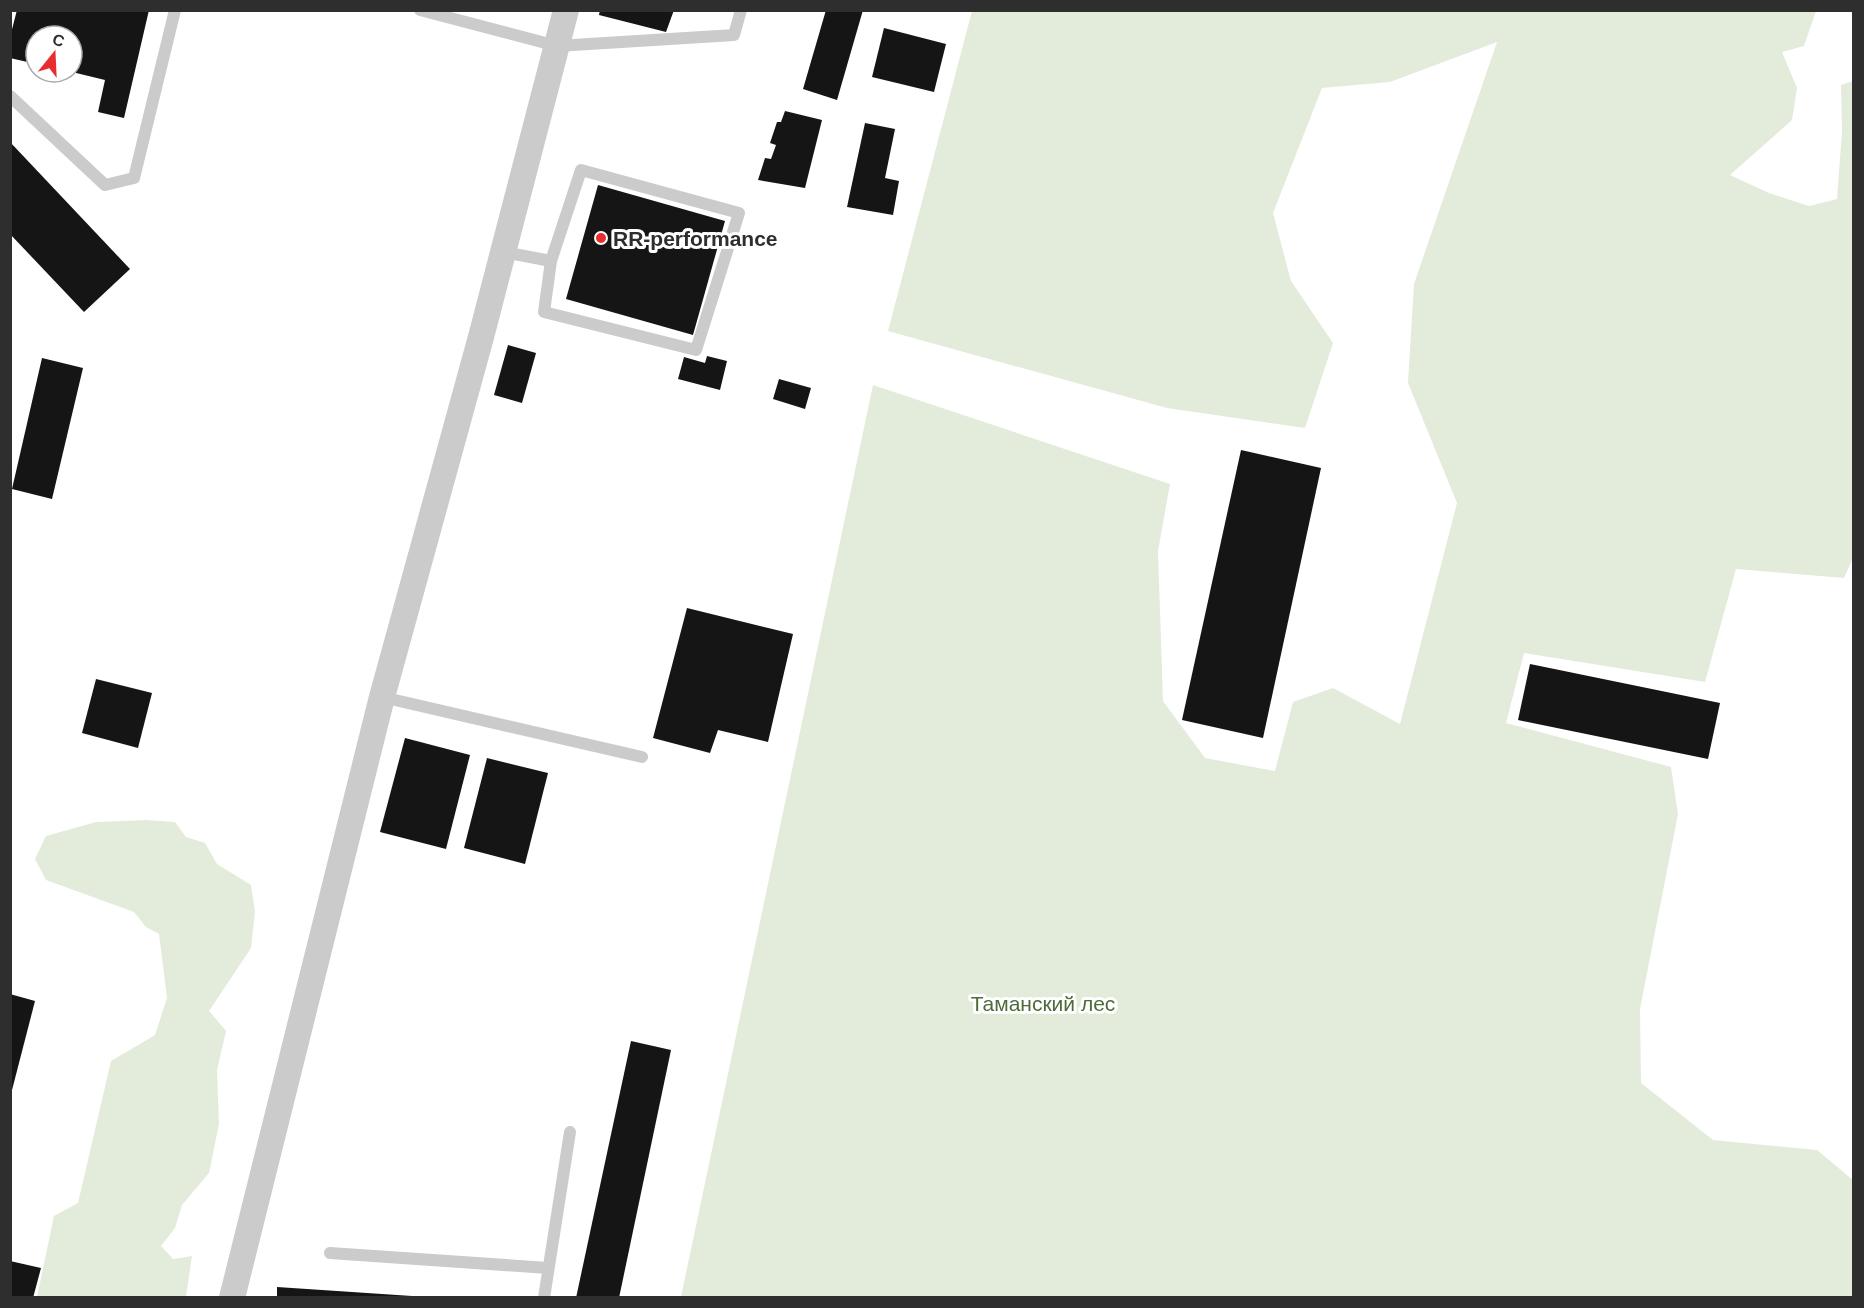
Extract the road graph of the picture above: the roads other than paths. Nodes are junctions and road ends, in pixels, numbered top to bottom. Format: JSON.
{"nodes":[{"id":1,"x":175,"y":10,"type":"edge"},
{"id":2,"x":420,"y":10,"type":"edge"},
{"id":3,"x":566,"y":10,"type":"edge"},
{"id":4,"x":741,"y":10,"type":"edge"},
{"id":5,"x":557,"y":46,"type":"junction"},
{"id":6,"x":10,"y":96,"type":"edge"},
{"id":7,"x":503,"y":252,"type":"junction"},
{"id":8,"x":551,"y":261,"type":"junction"},
{"id":9,"x":382,"y":697,"type":"junction"},
{"id":10,"x":642,"y":757,"type":"dead end"},
{"id":11,"x":570,"y":1132,"type":"dead end"},
{"id":12,"x":330,"y":1253,"type":"dead end"},
{"id":13,"x":548,"y":1268,"type":"junction"},
{"id":14,"x":232,"y":1298,"type":"edge"},
{"id":15,"x":544,"y":1298,"type":"edge"}],
"edges":[{"from":1,"to":6,"type":"lane"},
{"from":2,"to":5,"type":"lane"},
{"from":3,"to":5,"type":"street"},
{"from":4,"to":5,"type":"lane"},
{"from":5,"to":7,"type":"street"},
{"from":7,"to":8,"type":"lane"},
{"from":7,"to":9,"type":"street"},
{"from":8,"to":8,"type":"lane"},
{"from":9,"to":10,"type":"lane"},
{"from":9,"to":14,"type":"street"},
{"from":11,"to":13,"type":"lane"},
{"from":12,"to":13,"type":"lane"},
{"from":13,"to":15,"type":"lane"}]}
